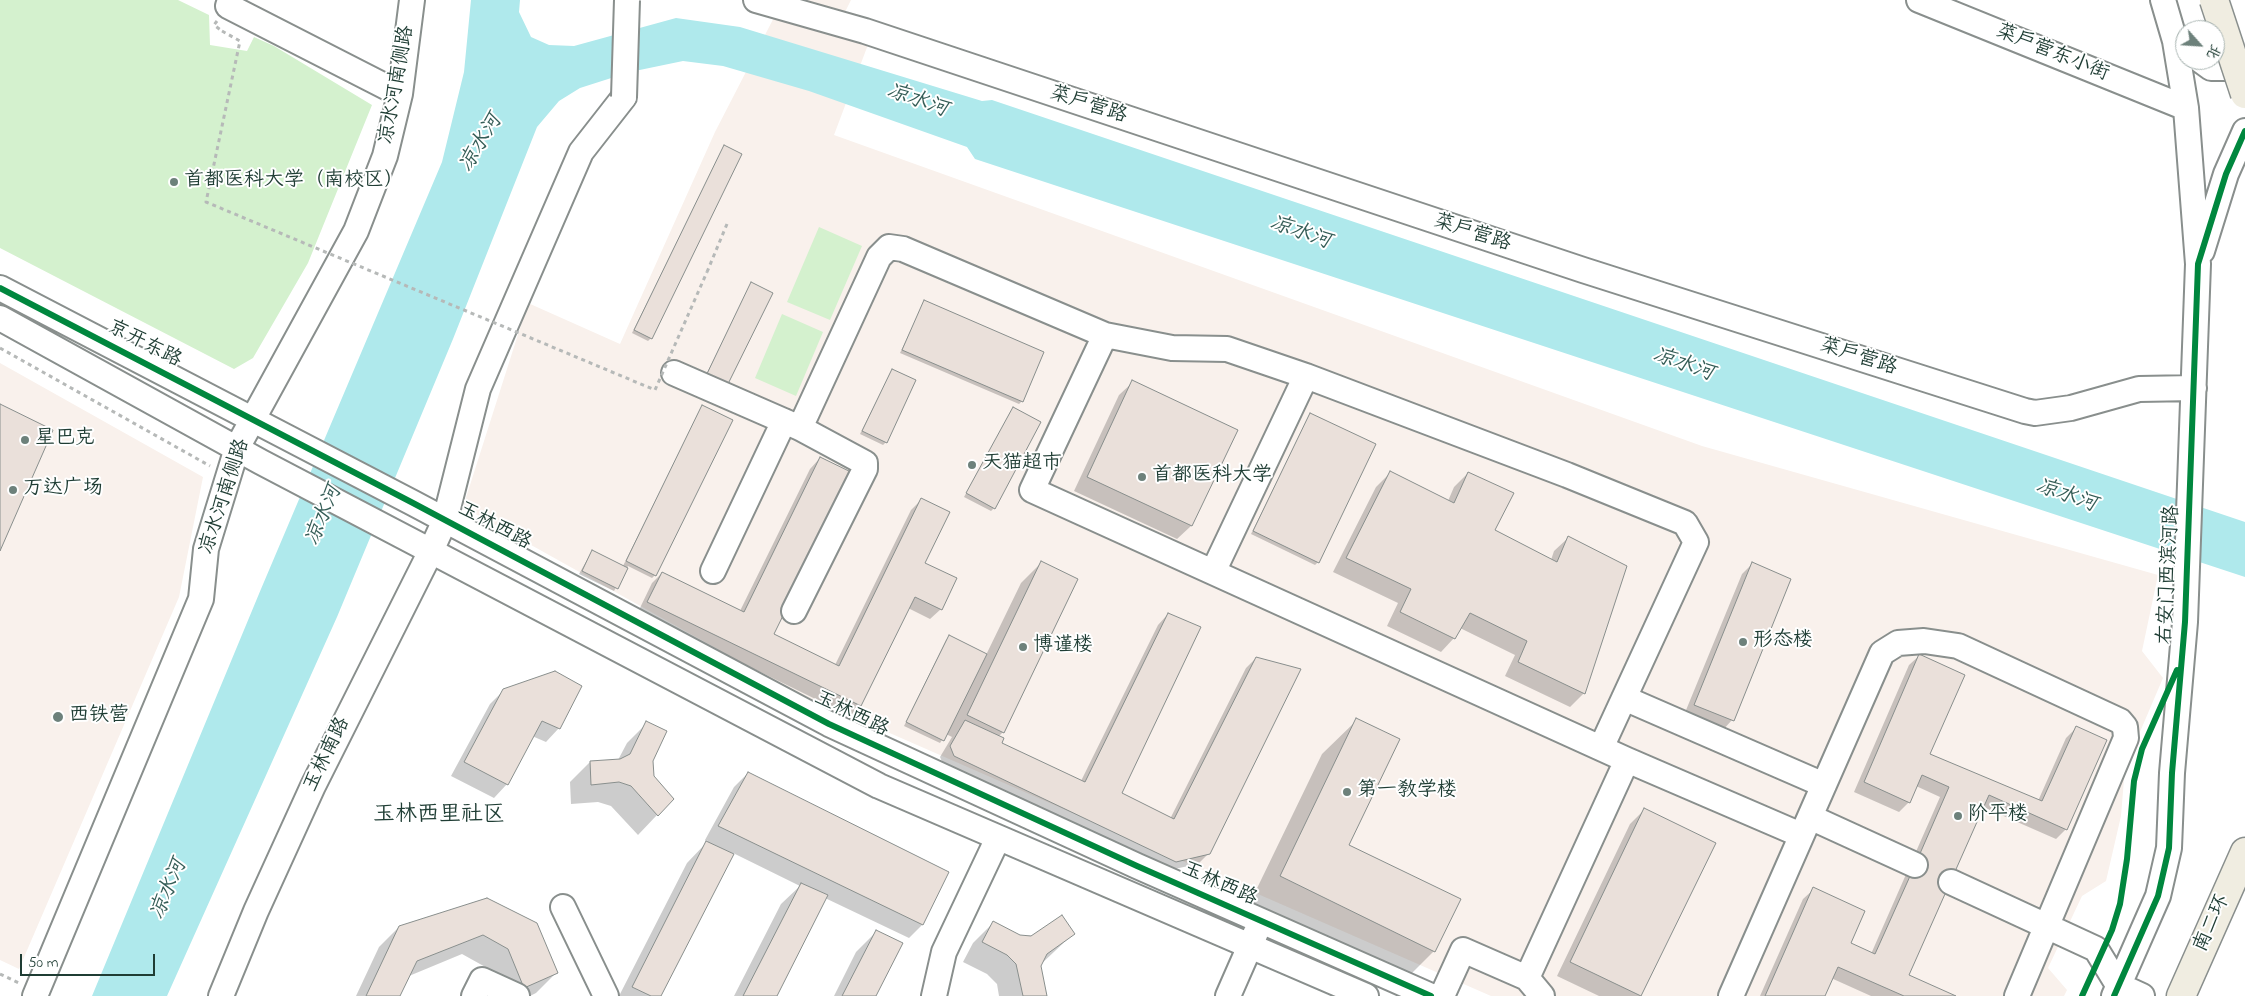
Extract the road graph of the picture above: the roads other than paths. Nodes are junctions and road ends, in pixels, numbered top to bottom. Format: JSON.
{"nodes":[{"id":1,"x":230,"y":0,"type":"edge"},
{"id":2,"x":412,"y":0,"type":"edge"},
{"id":3,"x":627,"y":0,"type":"edge"},
{"id":4,"x":756,"y":0,"type":"edge"},
{"id":5,"x":1919,"y":0,"type":"edge"},
{"id":6,"x":2163,"y":0,"type":"edge"},
{"id":7,"x":2214,"y":0,"type":"edge"},
{"id":8,"x":2175,"y":32,"type":"edge"},
{"id":9,"x":2225,"y":68,"type":"edge"},
{"id":10,"x":2245,"y":68,"type":"edge"},
{"id":11,"x":2182,"y":70,"type":"edge"},
{"id":12,"x":400,"y":94,"type":"junction"},
{"id":13,"x":2245,"y":94,"type":"edge"},
{"id":14,"x":2186,"y":108,"type":"junction"},
{"id":15,"x":2245,"y":131,"type":"edge"},
{"id":16,"x":2198,"y":264,"type":"junction"},
{"id":17,"x":0,"y":288,"type":"edge"},
{"id":18,"x":0,"y":318,"type":"edge"},
{"id":19,"x":1105,"y":335,"type":"junction"},
{"id":20,"x":674,"y":373,"type":"dead end"},
{"id":21,"x":1306,"y":376,"type":"junction"},
{"id":22,"x":2194,"y":388,"type":"junction"},
{"id":23,"x":253,"y":419,"type":"junction"},
{"id":24,"x":792,"y":425,"type":"junction"},
{"id":25,"x":274,"y":430,"type":"joint"},
{"id":26,"x":237,"y":448,"type":"junction"},
{"id":27,"x":445,"y":520,"type":"junction"},
{"id":28,"x":431,"y":551,"type":"junction"},
{"id":29,"x":713,"y":571,"type":"dead end"},
{"id":30,"x":1213,"y":572,"type":"junction"},
{"id":31,"x":794,"y":611,"type":"dead end"},
{"id":32,"x":1624,"y":698,"type":"junction"},
{"id":33,"x":1601,"y":748,"type":"junction"},
{"id":34,"x":1627,"y":760,"type":"junction"},
{"id":35,"x":1824,"y":784,"type":"junction"},
{"id":36,"x":1806,"y":826,"type":"junction"},
{"id":37,"x":998,"y":838,"type":"junction"},
{"id":38,"x":2245,"y":852,"type":"edge"},
{"id":39,"x":1915,"y":865,"type":"dead end"},
{"id":40,"x":1951,"y":882,"type":"dead end"},
{"id":41,"x":563,"y":908,"type":"dead end"},
{"id":42,"x":1261,"y":921,"type":"junction"},
{"id":43,"x":2047,"y":927,"type":"junction"},
{"id":44,"x":1250,"y":945,"type":"junction"},
{"id":45,"x":1535,"y":987,"type":"edge"},
{"id":46,"x":30,"y":989,"type":"edge"},
{"id":47,"x":2116,"y":991,"type":"edge"},
{"id":48,"x":221,"y":996,"type":"edge"},
{"id":49,"x":474,"y":996,"type":"edge"},
{"id":50,"x":517,"y":996,"type":"edge"},
{"id":51,"x":606,"y":996,"type":"edge"},
{"id":52,"x":934,"y":996,"type":"edge"},
{"id":53,"x":1228,"y":996,"type":"edge"},
{"id":54,"x":1366,"y":996,"type":"edge"},
{"id":55,"x":1431,"y":996,"type":"edge"},
{"id":56,"x":1442,"y":996,"type":"edge"},
{"id":57,"x":1731,"y":996,"type":"edge"},
{"id":58,"x":2017,"y":996,"type":"edge"},
{"id":59,"x":2142,"y":996,"type":"edge"},
{"id":60,"x":2181,"y":996,"type":"edge"}],
"edges":[{"from":1,"to":12,"type":"street"},
{"from":2,"to":12,"type":"street","name":"凉水河南侧路"},
{"from":3,"to":27,"type":"street","name":"玉林南路","bridge":true},
{"from":4,"to":22,"type":"street","name":"菜户营路"},
{"from":5,"to":14,"type":"street","name":"菜户营东小街"},
{"from":6,"to":8,"type":"street"},
{"from":7,"to":13,"type":"main road","bridge":true},
{"from":9,"to":10,"type":"street"},
{"from":11,"to":14,"type":"street"},
{"from":12,"to":23,"type":"street","name":"凉水河南侧路"},
{"from":14,"to":16,"type":"street"},
{"from":15,"to":16,"type":"street"},
{"from":16,"to":22,"type":"street","name":"右安门西滨河路"},
{"from":17,"to":23,"type":"street","name":"京开东路"},
{"from":18,"to":26,"type":"street"},
{"from":19,"to":21,"type":"street"},
{"from":19,"to":24,"type":"street"},
{"from":19,"to":30,"type":"street"},
{"from":20,"to":24,"type":"street"},
{"from":21,"to":30,"type":"street"},
{"from":21,"to":32,"type":"street"},
{"from":22,"to":47,"type":"street","name":"右安门西滨河路"},
{"from":23,"to":25,"type":"street","name":"京开东路"},
{"from":23,"to":26,"type":"street","name":"凉水河南侧路"},
{"from":24,"to":29,"type":"street"},
{"from":24,"to":31,"type":"street"},
{"from":25,"to":27,"type":"street","name":"玉林西路"},
{"from":26,"to":28,"type":"street"},
{"from":26,"to":46,"type":"street","name":"凉水河南侧路"},
{"from":27,"to":28,"type":"street","name":"玉林南路"},
{"from":27,"to":42,"type":"street","name":"玉林西路"},
{"from":28,"to":37,"type":"street"},
{"from":28,"to":48,"type":"street","name":"玉林南路"},
{"from":30,"to":33,"type":"street"},
{"from":32,"to":33,"type":"street"},
{"from":32,"to":35,"type":"street"},
{"from":33,"to":34,"type":"street"},
{"from":34,"to":36,"type":"street"},
{"from":34,"to":45,"type":"street"},
{"from":35,"to":36,"type":"street"},
{"from":35,"to":43,"type":"street"},
{"from":36,"to":39,"type":"street"},
{"from":36,"to":57,"type":"street"},
{"from":37,"to":44,"type":"street"},
{"from":37,"to":52,"type":"street"},
{"from":38,"to":60,"type":"main road","name":"南二环"},
{"from":40,"to":43,"type":"street"},
{"from":41,"to":51,"type":"street"},
{"from":42,"to":44,"type":"street"},
{"from":42,"to":55,"type":"street","name":"玉林西路"},
{"from":43,"to":47,"type":"street"},
{"from":43,"to":58,"type":"street"},
{"from":44,"to":53,"type":"street"},
{"from":44,"to":54,"type":"street"},
{"from":45,"to":56,"type":"street"},
{"from":47,"to":59,"type":"street"},
{"from":49,"to":50,"type":"street"}]}
